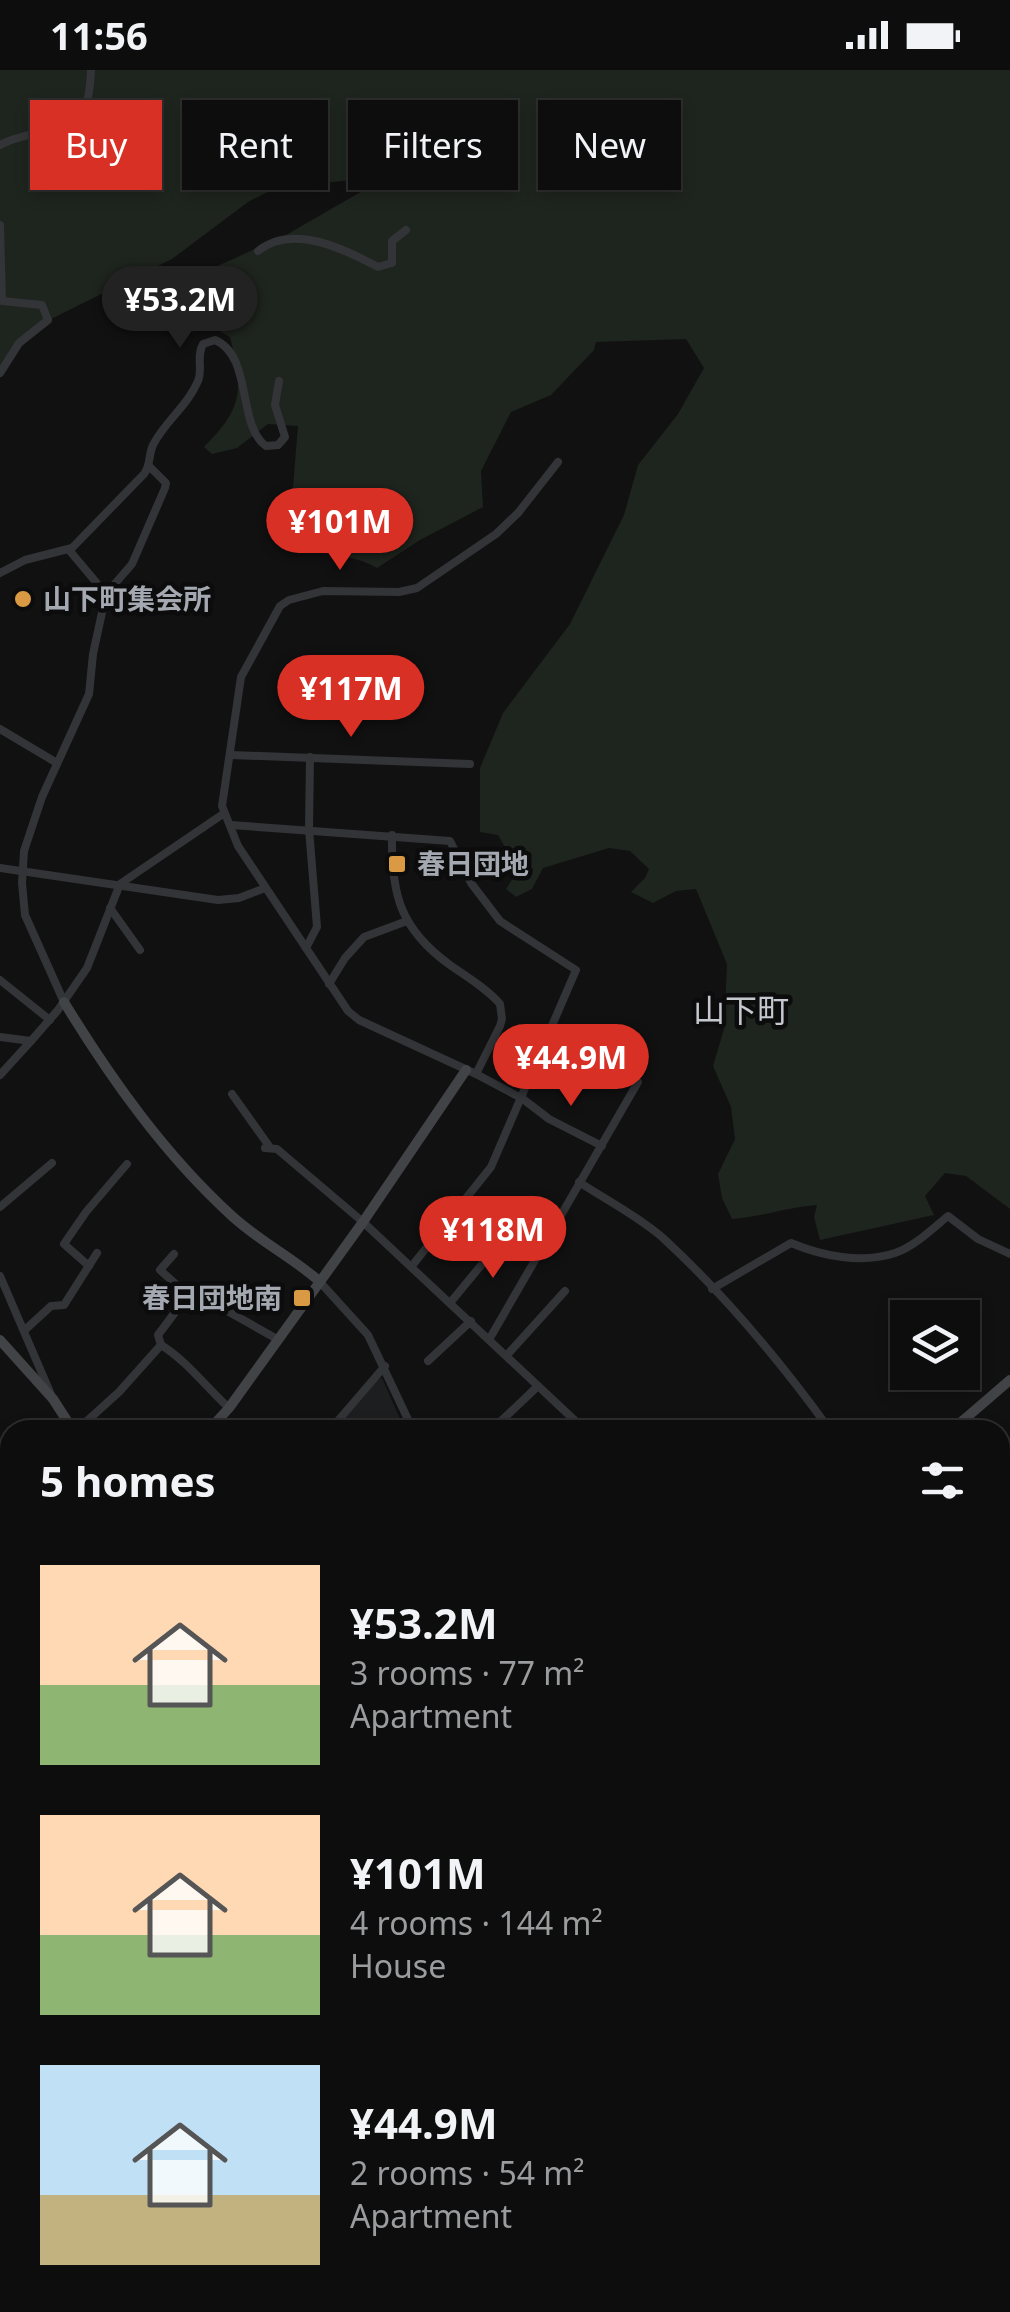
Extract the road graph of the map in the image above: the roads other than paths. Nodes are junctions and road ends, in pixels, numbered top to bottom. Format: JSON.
{"nodes":[{"id":1,"x":91,"y":70,"type":"edge"},
{"id":2,"x":0,"y":145,"type":"edge"},
{"id":3,"x":0,"y":225,"type":"edge"},
{"id":4,"x":406,"y":230,"type":"dead end"},
{"id":5,"x":258,"y":251,"type":"dead end"},
{"id":6,"x":0,"y":373,"type":"edge"},
{"id":7,"x":279,"y":382,"type":"dead end"},
{"id":8,"x":558,"y":462,"type":"dead end"},
{"id":9,"x":150,"y":467,"type":"junction"},
{"id":10,"x":70,"y":550,"type":"junction"},
{"id":11,"x":0,"y":573,"type":"edge"},
{"id":12,"x":106,"y":594,"type":"junction"},
{"id":13,"x":0,"y":729,"type":"edge"},
{"id":14,"x":231,"y":755,"type":"junction"},
{"id":15,"x":310,"y":757,"type":"junction"},
{"id":16,"x":57,"y":764,"type":"junction"},
{"id":17,"x":470,"y":764,"type":"dead end"},
{"id":18,"x":224,"y":814,"type":"junction"},
{"id":19,"x":231,"y":824,"type":"junction"},
{"id":20,"x":309,"y":829,"type":"junction"},
{"id":21,"x":392,"y":835,"type":"junction"},
{"id":22,"x":0,"y":868,"type":"edge"},
{"id":23,"x":22,"y":870,"type":"junction"},
{"id":24,"x":120,"y":884,"type":"junction"},
{"id":25,"x":266,"y":888,"type":"junction"},
{"id":26,"x":110,"y":908,"type":"junction"},
{"id":27,"x":408,"y":921,"type":"junction"},
{"id":28,"x":306,"y":948,"type":"junction"},
{"id":29,"x":140,"y":950,"type":"dead end"},
{"id":30,"x":0,"y":980,"type":"edge"},
{"id":31,"x":329,"y":984,"type":"junction"},
{"id":32,"x":64,"y":1002,"type":"junction"},
{"id":33,"x":50,"y":1020,"type":"junction"},
{"id":34,"x":0,"y":1037,"type":"edge"},
{"id":35,"x":31,"y":1040,"type":"junction"},
{"id":36,"x":471,"y":1072,"type":"junction"},
{"id":37,"x":0,"y":1075,"type":"edge"},
{"id":38,"x":638,"y":1082,"type":"dead end"},
{"id":39,"x":232,"y":1094,"type":"dead end"},
{"id":40,"x":523,"y":1099,"type":"junction"},
{"id":41,"x":602,"y":1146,"type":"junction"},
{"id":42,"x":52,"y":1163,"type":"dead end"},
{"id":43,"x":127,"y":1164,"type":"dead end"},
{"id":44,"x":580,"y":1182,"type":"junction"},
{"id":45,"x":0,"y":1206,"type":"edge"},
{"id":46,"x":363,"y":1222,"type":"junction"},
{"id":47,"x":506,"y":1234,"type":"dead end"},
{"id":48,"x":97,"y":1253,"type":"dead end"},
{"id":49,"x":174,"y":1254,"type":"dead end"},
{"id":50,"x":1010,"y":1254,"type":"edge"},
{"id":51,"x":88,"y":1266,"type":"junction"},
{"id":52,"x":410,"y":1267,"type":"junction"},
{"id":53,"x":0,"y":1276,"type":"edge"},
{"id":54,"x":319,"y":1281,"type":"junction"},
{"id":55,"x":712,"y":1289,"type":"junction"},
{"id":56,"x":566,"y":1291,"type":"dead end"},
{"id":57,"x":450,"y":1303,"type":"junction"},
{"id":58,"x":222,"y":1308,"type":"dead end"},
{"id":59,"x":471,"y":1322,"type":"junction"},
{"id":60,"x":26,"y":1329,"type":"junction"},
{"id":61,"x":490,"y":1338,"type":"junction"},
{"id":62,"x":0,"y":1340,"type":"edge"},
{"id":63,"x":277,"y":1340,"type":"junction"},
{"id":64,"x":160,"y":1345,"type":"junction"},
{"id":65,"x":506,"y":1355,"type":"junction"},
{"id":66,"x":428,"y":1360,"type":"dead end"},
{"id":67,"x":385,"y":1366,"type":"junction"},
{"id":68,"x":1010,"y":1380,"type":"edge"},
{"id":69,"x":538,"y":1386,"type":"junction"},
{"id":70,"x":54,"y":1399,"type":"junction"},
{"id":71,"x":228,"y":1408,"type":"junction"},
{"id":72,"x":67,"y":1420,"type":"edge"},
{"id":73,"x":83,"y":1420,"type":"edge"},
{"id":74,"x":218,"y":1420,"type":"edge"},
{"id":75,"x":339,"y":1420,"type":"edge"},
{"id":76,"x":409,"y":1420,"type":"edge"},
{"id":77,"x":503,"y":1420,"type":"edge"},
{"id":78,"x":574,"y":1420,"type":"edge"},
{"id":79,"x":823,"y":1420,"type":"edge"},
{"id":80,"x":964,"y":1420,"type":"edge"}],
"edges":[{"from":1,"to":2,"type":"street"},
{"from":3,"to":6,"type":"street"},
{"from":4,"to":5,"type":"street"},
{"from":7,"to":9,"type":"street"},
{"from":8,"to":14,"type":"street"},
{"from":9,"to":10,"type":"street"},
{"from":9,"to":12,"type":"street"},
{"from":10,"to":11,"type":"street"},
{"from":10,"to":12,"type":"street"},
{"from":12,"to":16,"type":"street"},
{"from":13,"to":16,"type":"street"},
{"from":14,"to":15,"type":"street"},
{"from":14,"to":18,"type":"street"},
{"from":15,"to":17,"type":"street"},
{"from":15,"to":20,"type":"street"},
{"from":16,"to":23,"type":"street"},
{"from":18,"to":19,"type":"street"},
{"from":18,"to":24,"type":"street"},
{"from":19,"to":20,"type":"street"},
{"from":19,"to":25,"type":"street"},
{"from":20,"to":21,"type":"street"},
{"from":20,"to":28,"type":"street"},
{"from":21,"to":27,"type":"street"},
{"from":21,"to":40,"type":"street"},
{"from":22,"to":23,"type":"street"},
{"from":23,"to":24,"type":"street"},
{"from":23,"to":32,"type":"street"},
{"from":24,"to":25,"type":"street"},
{"from":24,"to":26,"type":"street"},
{"from":25,"to":28,"type":"street"},
{"from":26,"to":29,"type":"street"},
{"from":26,"to":32,"type":"street"},
{"from":27,"to":31,"type":"street"},
{"from":27,"to":36,"type":"street"},
{"from":28,"to":31,"type":"street"},
{"from":30,"to":33,"type":"street"},
{"from":31,"to":36,"type":"street"},
{"from":32,"to":33,"type":"street"},
{"from":32,"to":54,"type":"street"},
{"from":33,"to":35,"type":"street"},
{"from":34,"to":35,"type":"street"},
{"from":35,"to":37,"type":"street"},
{"from":36,"to":40,"type":"street"},
{"from":36,"to":46,"type":"street"},
{"from":38,"to":41,"type":"street"},
{"from":39,"to":46,"type":"street"},
{"from":40,"to":41,"type":"street"},
{"from":40,"to":52,"type":"street"},
{"from":41,"to":44,"type":"street"},
{"from":42,"to":45,"type":"street"},
{"from":43,"to":51,"type":"street"},
{"from":44,"to":55,"type":"street"},
{"from":44,"to":61,"type":"street"},
{"from":46,"to":52,"type":"street"},
{"from":46,"to":54,"type":"street"},
{"from":47,"to":57,"type":"street"},
{"from":48,"to":51,"type":"street"},
{"from":49,"to":64,"type":"street"},
{"from":50,"to":55,"type":"street"},
{"from":51,"to":60,"type":"street"},
{"from":52,"to":57,"type":"street"},
{"from":53,"to":60,"type":"street"},
{"from":54,"to":63,"type":"street"},
{"from":54,"to":67,"type":"street"},
{"from":55,"to":79,"type":"street"},
{"from":56,"to":65,"type":"street"},
{"from":57,"to":59,"type":"street"},
{"from":58,"to":63,"type":"street"},
{"from":59,"to":61,"type":"street"},
{"from":59,"to":66,"type":"street"},
{"from":60,"to":70,"type":"street"},
{"from":61,"to":65,"type":"street"},
{"from":62,"to":70,"type":"street"},
{"from":63,"to":71,"type":"street"},
{"from":64,"to":71,"type":"street"},
{"from":64,"to":73,"type":"street"},
{"from":65,"to":69,"type":"street"},
{"from":67,"to":75,"type":"street"},
{"from":67,"to":76,"type":"street"},
{"from":68,"to":80,"type":"street"},
{"from":69,"to":77,"type":"street"},
{"from":69,"to":78,"type":"street"},
{"from":70,"to":72,"type":"street"},
{"from":71,"to":74,"type":"street"}]}
